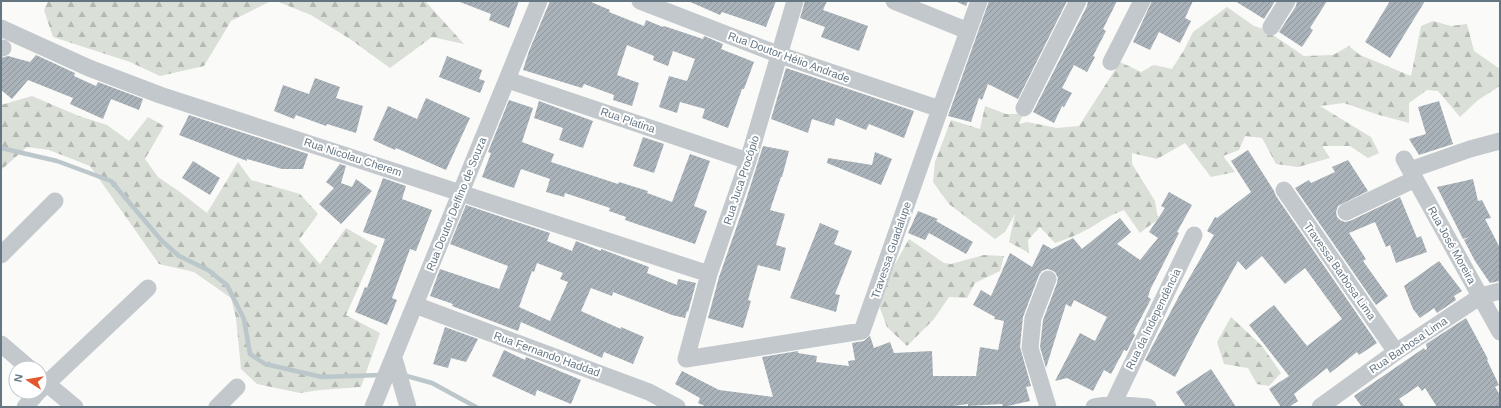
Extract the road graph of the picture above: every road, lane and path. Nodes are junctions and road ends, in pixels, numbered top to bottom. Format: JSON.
{"nodes":[{"id":1,"x":539,"y":1,"type":"edge"},
{"id":2,"x":640,"y":1,"type":"edge"},
{"id":3,"x":796,"y":1,"type":"edge"},
{"id":4,"x":894,"y":1,"type":"edge"},
{"id":5,"x":980,"y":1,"type":"edge"},
{"id":6,"x":1078,"y":1,"type":"edge"},
{"id":7,"x":1142,"y":1,"type":"edge"},
{"id":8,"x":1287,"y":1,"type":"edge"},
{"id":9,"x":1271,"y":27,"type":"dead end"},
{"id":10,"x":1,"y":28,"type":"edge"},
{"id":11,"x":968,"y":31,"type":"junction"},
{"id":12,"x":780,"y":55,"type":"junction"},
{"id":13,"x":1111,"y":62,"type":"dead end"},
{"id":14,"x":508,"y":80,"type":"junction"},
{"id":15,"x":1024,"y":108,"type":"dead end"},
{"id":16,"x":940,"y":109,"type":"junction"},
{"id":17,"x":1500,"y":141,"type":"edge"},
{"id":18,"x":748,"y":161,"type":"junction"},
{"id":19,"x":1409,"y":169,"type":"junction"},
{"id":20,"x":1284,"y":190,"type":"dead end"},
{"id":21,"x":461,"y":192,"type":"junction"},
{"id":22,"x":55,"y":201,"type":"dead end"},
{"id":23,"x":1346,"y":212,"type":"dead end"},
{"id":24,"x":1194,"y":235,"type":"dead end"},
{"id":25,"x":1,"y":255,"type":"edge"},
{"id":26,"x":709,"y":274,"type":"junction"},
{"id":27,"x":1048,"y":279,"type":"dead end"},
{"id":28,"x":148,"y":288,"type":"dead end"},
{"id":29,"x":1500,"y":291,"type":"edge"},
{"id":30,"x":1481,"y":296,"type":"junction"},
{"id":31,"x":415,"y":305,"type":"junction"},
{"id":32,"x":1500,"y":332,"type":"edge"},
{"id":33,"x":1,"y":344,"type":"edge"},
{"id":34,"x":1396,"y":352,"type":"junction"},
{"id":35,"x":394,"y":358,"type":"junction"},
{"id":36,"x":686,"y":359,"type":"joint"},
{"id":37,"x":20,"y":360,"type":"edge"},
{"id":38,"x":48,"y":379,"type":"edge"},
{"id":39,"x":237,"y":387,"type":"dead end"},
{"id":40,"x":48,"y":390,"type":"edge"},
{"id":41,"x":1341,"y":401,"type":"edge"},
{"id":42,"x":1113,"y":404,"type":"junction"},
{"id":43,"x":75,"y":407,"type":"edge"},
{"id":44,"x":217,"y":407,"type":"edge"},
{"id":45,"x":373,"y":407,"type":"edge"},
{"id":46,"x":408,"y":407,"type":"edge"},
{"id":47,"x":677,"y":407,"type":"edge"},
{"id":48,"x":1048,"y":407,"type":"edge"},
{"id":49,"x":1094,"y":407,"type":"edge"},
{"id":50,"x":1148,"y":407,"type":"edge"},
{"id":51,"x":1320,"y":407,"type":"edge"}],
"edges":[{"from":1,"to":14,"type":"street","name":"Rua Doutor Delfino de Souza"},
{"from":2,"to":12,"type":"street","name":"Rua Doutor Hélio Andrade"},
{"from":3,"to":12,"type":"street","name":"Rua Juca Procópio"},
{"from":4,"to":11,"type":"street"},
{"from":5,"to":11,"type":"street","name":"Travessa Guadalupe"},
{"from":6,"to":15,"type":"street"},
{"from":7,"to":13,"type":"street"},
{"from":8,"to":9,"type":"street"},
{"from":10,"to":21,"type":"street","name":"Rua Nicolau Cherem"},
{"from":11,"to":16,"type":"street","name":"Travessa Guadalupe"},
{"from":12,"to":16,"type":"street","name":"Rua Doutor Hélio Andrade"},
{"from":12,"to":18,"type":"street","name":"Rua Juca Procópio"},
{"from":14,"to":18,"type":"street","name":"Rua Platina"},
{"from":14,"to":21,"type":"street","name":"Rua Doutor Delfino de Souza"},
{"from":16,"to":36,"type":"street","name":"Travessa Guadalupe"},
{"from":17,"to":19,"type":"street"},
{"from":18,"to":26,"type":"street","name":"Rua Juca Procópio"},
{"from":19,"to":23,"type":"street"},
{"from":19,"to":30,"type":"street","name":"Rua José Moreira"},
{"from":20,"to":34,"type":"street","name":"Travessa Barbosa Lima"},
{"from":21,"to":26,"type":"street","name":"Rua Nicolau Cherem"},
{"from":21,"to":31,"type":"street","name":"Rua Doutor Delfino de Souza"},
{"from":22,"to":25,"type":"street"},
{"from":24,"to":42,"type":"street","name":"Rua da Independência"},
{"from":26,"to":36,"type":"street","name":"Rua Juca Procópio"},
{"from":27,"to":48,"type":"street"},
{"from":28,"to":38,"type":"street"},
{"from":29,"to":30,"type":"street","name":"Rua Barbosa Lima"},
{"from":30,"to":32,"type":"street","name":"Rua José Moreira"},
{"from":30,"to":34,"type":"street","name":"Rua Barbosa Lima"},
{"from":31,"to":35,"type":"street","name":"Rua Doutor Delfino de Souza"},
{"from":31,"to":47,"type":"street","name":"Rua Fernando Haddad"},
{"from":33,"to":37,"type":"street"},
{"from":34,"to":41,"type":"street","name":"Rua Barbosa Lima"},
{"from":35,"to":45,"type":"street","name":"Rua Doutor Delfino de Souza"},
{"from":35,"to":46,"type":"street"},
{"from":39,"to":44,"type":"street"},
{"from":40,"to":43,"type":"street"},
{"from":41,"to":51,"type":"street","name":"Rua Barbosa Lima"},
{"from":42,"to":49,"type":"street"},
{"from":42,"to":50,"type":"street"}]}
